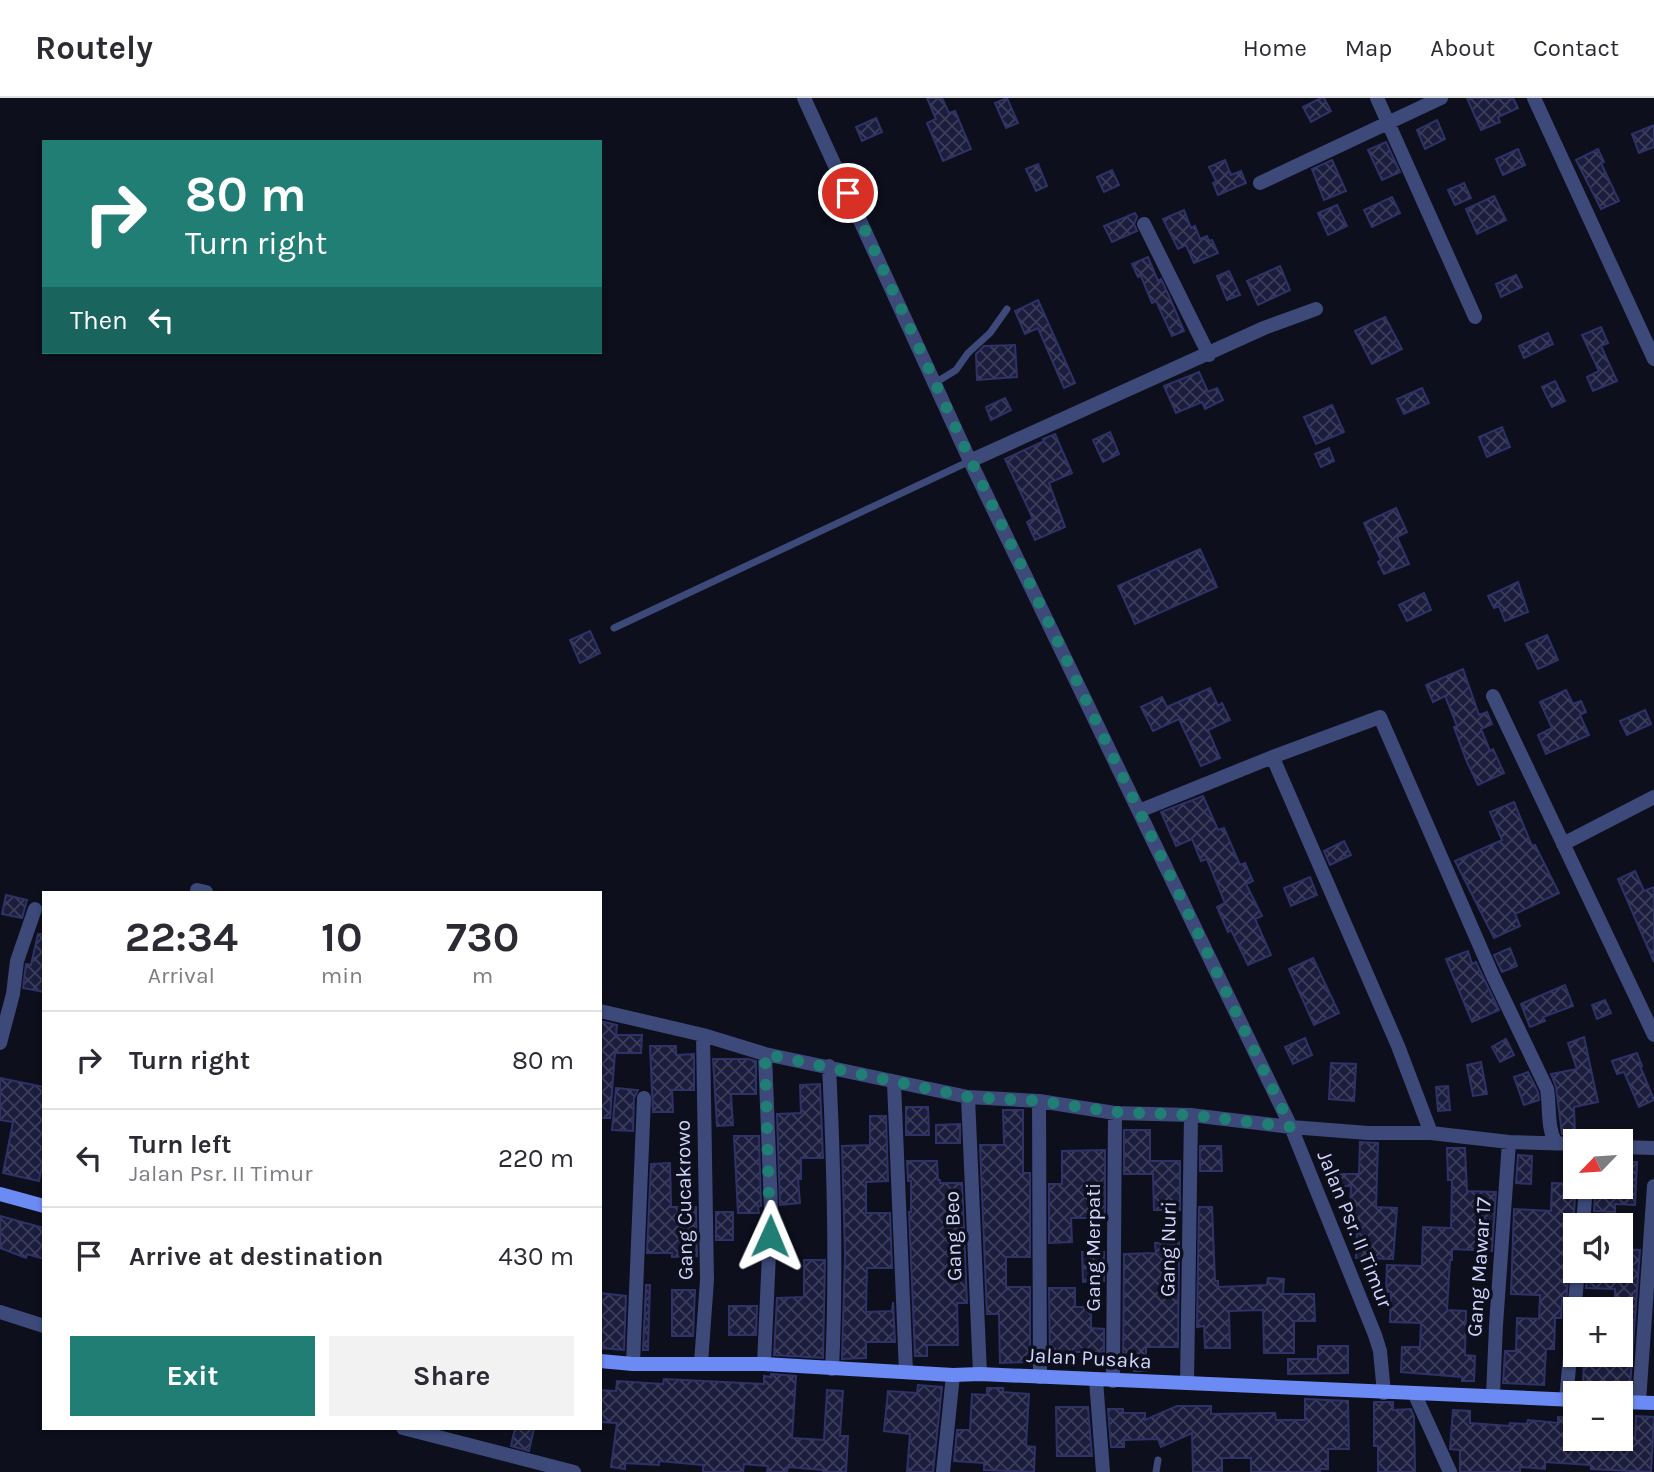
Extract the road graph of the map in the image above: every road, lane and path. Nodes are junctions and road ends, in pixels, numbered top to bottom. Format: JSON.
{"nodes":[{"id":1,"x":804,"y":98,"type":"edge"},
{"id":2,"x":1377,"y":98,"type":"edge"},
{"id":3,"x":1441,"y":98,"type":"edge"},
{"id":4,"x":1534,"y":98,"type":"edge"},
{"id":5,"x":1389,"y":124,"type":"junction"},
{"id":6,"x":1260,"y":183,"type":"dead end"},
{"id":7,"x":1144,"y":224,"type":"dead end"},
{"id":8,"x":1007,"y":309,"type":"dead end"},
{"id":9,"x":1316,"y":309,"type":"dead end"},
{"id":10,"x":1475,"y":317,"type":"dead end"},
{"id":11,"x":1209,"y":355,"type":"junction"},
{"id":12,"x":1654,"y":359,"type":"edge"},
{"id":13,"x":935,"y":383,"type":"junction"},
{"id":14,"x":971,"y":461,"type":"junction"},
{"id":15,"x":614,"y":628,"type":"dead end"},
{"id":16,"x":1493,"y":696,"type":"dead end"},
{"id":17,"x":1273,"y":758,"type":"junction"},
{"id":18,"x":1654,"y":797,"type":"edge"},
{"id":19,"x":1139,"y":811,"type":"junction"},
{"id":20,"x":1563,"y":844,"type":"junction"},
{"id":21,"x":35,"y":909,"type":"dead end"},
{"id":22,"x":6,"y":992,"type":"edge"},
{"id":23,"x":602,"y":1011,"type":"edge"},
{"id":24,"x":1654,"y":1034,"type":"edge"},
{"id":25,"x":703,"y":1035,"type":"junction"},
{"id":26,"x":0,"y":1044,"type":"edge"},
{"id":27,"x":765,"y":1054,"type":"junction"},
{"id":28,"x":829,"y":1066,"type":"junction"},
{"id":29,"x":894,"y":1083,"type":"junction"},
{"id":30,"x":968,"y":1097,"type":"junction"},
{"id":31,"x":644,"y":1098,"type":"dead end"},
{"id":32,"x":1039,"y":1101,"type":"junction"},
{"id":33,"x":1115,"y":1112,"type":"junction"},
{"id":34,"x":1191,"y":1115,"type":"junction"},
{"id":35,"x":1291,"y":1127,"type":"junction"},
{"id":36,"x":1431,"y":1133,"type":"junction"},
{"id":37,"x":1508,"y":1142,"type":"junction"},
{"id":38,"x":1555,"y":1142,"type":"junction"},
{"id":39,"x":1563,"y":1143,"type":"edge"},
{"id":40,"x":1633,"y":1147,"type":"edge"},
{"id":41,"x":1654,"y":1148,"type":"edge"},
{"id":42,"x":1654,"y":1186,"type":"edge"},
{"id":43,"x":0,"y":1194,"type":"edge"},
{"id":44,"x":42,"y":1205,"type":"edge"},
{"id":45,"x":1577,"y":1283,"type":"edge"},
{"id":46,"x":0,"y":1312,"type":"edge"},
{"id":47,"x":42,"y":1325,"type":"edge"},
{"id":48,"x":602,"y":1361,"type":"edge"},
{"id":49,"x":701,"y":1363,"type":"junction"},
{"id":50,"x":633,"y":1364,"type":"junction"},
{"id":51,"x":764,"y":1364,"type":"junction"},
{"id":52,"x":832,"y":1369,"type":"junction"},
{"id":53,"x":906,"y":1372,"type":"junction"},
{"id":54,"x":979,"y":1374,"type":"junction"},
{"id":55,"x":953,"y":1375,"type":"junction"},
{"id":56,"x":1040,"y":1377,"type":"junction"},
{"id":57,"x":1096,"y":1380,"type":"junction"},
{"id":58,"x":1113,"y":1381,"type":"junction"},
{"id":59,"x":1571,"y":1381,"type":"edge"},
{"id":60,"x":1187,"y":1383,"type":"junction"},
{"id":61,"x":1384,"y":1393,"type":"junction"},
{"id":62,"x":1415,"y":1395,"type":"junction"},
{"id":63,"x":1493,"y":1395,"type":"junction"},
{"id":64,"x":1563,"y":1400,"type":"edge"},
{"id":65,"x":1646,"y":1403,"type":"edge"},
{"id":66,"x":411,"y":1430,"type":"edge"},
{"id":67,"x":1158,"y":1460,"type":"dead end"},
{"id":68,"x":574,"y":1472,"type":"edge"},
{"id":69,"x":943,"y":1472,"type":"edge"},
{"id":70,"x":1103,"y":1472,"type":"edge"},
{"id":71,"x":1156,"y":1472,"type":"edge"},
{"id":72,"x":1450,"y":1472,"type":"edge"}],
"edges":[{"from":1,"to":13,"type":"street","name":"Jalan Psr. II Timur"},
{"from":2,"to":5,"type":"street"},
{"from":3,"to":5,"type":"street"},
{"from":4,"to":12,"type":"street"},
{"from":5,"to":6,"type":"street"},
{"from":5,"to":10,"type":"street"},
{"from":7,"to":11,"type":"street"},
{"from":8,"to":13,"type":"lane"},
{"from":9,"to":11,"type":"street"},
{"from":11,"to":14,"type":"street"},
{"from":13,"to":14,"type":"street","name":"Jalan Psr. II Timur"},
{"from":14,"to":15,"type":"lane"},
{"from":14,"to":19,"type":"street","name":"Jalan Psr. II Timur"},
{"from":16,"to":20,"type":"street"},
{"from":17,"to":19,"type":"street"},
{"from":17,"to":36,"type":"street"},
{"from":17,"to":38,"type":"street"},
{"from":18,"to":20,"type":"street"},
{"from":19,"to":35,"type":"street","name":"Jalan Psr. II Timur"},
{"from":20,"to":24,"type":"street"},
{"from":21,"to":22,"type":"street"},
{"from":22,"to":26,"type":"street"},
{"from":23,"to":25,"type":"street"},
{"from":25,"to":27,"type":"street"},
{"from":25,"to":49,"type":"street","name":"Gang Cucakrowo"},
{"from":27,"to":28,"type":"street"},
{"from":27,"to":51,"type":"street"},
{"from":28,"to":29,"type":"street"},
{"from":28,"to":52,"type":"street"},
{"from":29,"to":30,"type":"street"},
{"from":29,"to":53,"type":"street"},
{"from":30,"to":32,"type":"street"},
{"from":30,"to":54,"type":"street","name":"Gang Beo"},
{"from":31,"to":50,"type":"street"},
{"from":32,"to":33,"type":"street"},
{"from":32,"to":56,"type":"street"},
{"from":33,"to":34,"type":"street"},
{"from":33,"to":58,"type":"street","name":"Gang Merpati"},
{"from":34,"to":35,"type":"street"},
{"from":34,"to":60,"type":"street","name":"Gang Nuri"},
{"from":35,"to":36,"type":"street"},
{"from":35,"to":61,"type":"street","name":"Jalan Psr. II Timur"},
{"from":36,"to":37,"type":"street"},
{"from":37,"to":38,"type":"street"},
{"from":37,"to":63,"type":"street","name":"Gang Mawar 17"},
{"from":38,"to":39,"type":"street"},
{"from":40,"to":41,"type":"street"},
{"from":42,"to":65,"type":"street"},
{"from":43,"to":44,"type":"main road"},
{"from":45,"to":59,"type":"street"},
{"from":46,"to":47,"type":"street"},
{"from":48,"to":50,"type":"main road","name":"Jalan Pusaka"},
{"from":49,"to":50,"type":"main road","name":"Jalan Pusaka"},
{"from":49,"to":51,"type":"main road","name":"Jalan Pusaka"},
{"from":51,"to":52,"type":"main road","name":"Jalan Pusaka"},
{"from":52,"to":53,"type":"main road","name":"Jalan Pusaka"},
{"from":53,"to":55,"type":"main road","name":"Jalan Pusaka"},
{"from":54,"to":55,"type":"main road","name":"Jalan Pusaka"},
{"from":54,"to":56,"type":"main road","name":"Jalan Pusaka"},
{"from":55,"to":69,"type":"street"},
{"from":56,"to":57,"type":"main road","name":"Jalan Pusaka"},
{"from":57,"to":58,"type":"main road","name":"Jalan Pusaka"},
{"from":57,"to":70,"type":"street"},
{"from":58,"to":60,"type":"main road","name":"Jalan Pusaka"},
{"from":60,"to":61,"type":"main road","name":"Jalan Pusaka"},
{"from":61,"to":62,"type":"main road","name":"Jalan Pusaka"},
{"from":62,"to":63,"type":"main road","name":"Jalan Pusaka"},
{"from":62,"to":72,"type":"street"},
{"from":63,"to":64,"type":"main road","name":"Jalan Pusaka"},
{"from":66,"to":68,"type":"street"},
{"from":67,"to":71,"type":"lane"}]}
